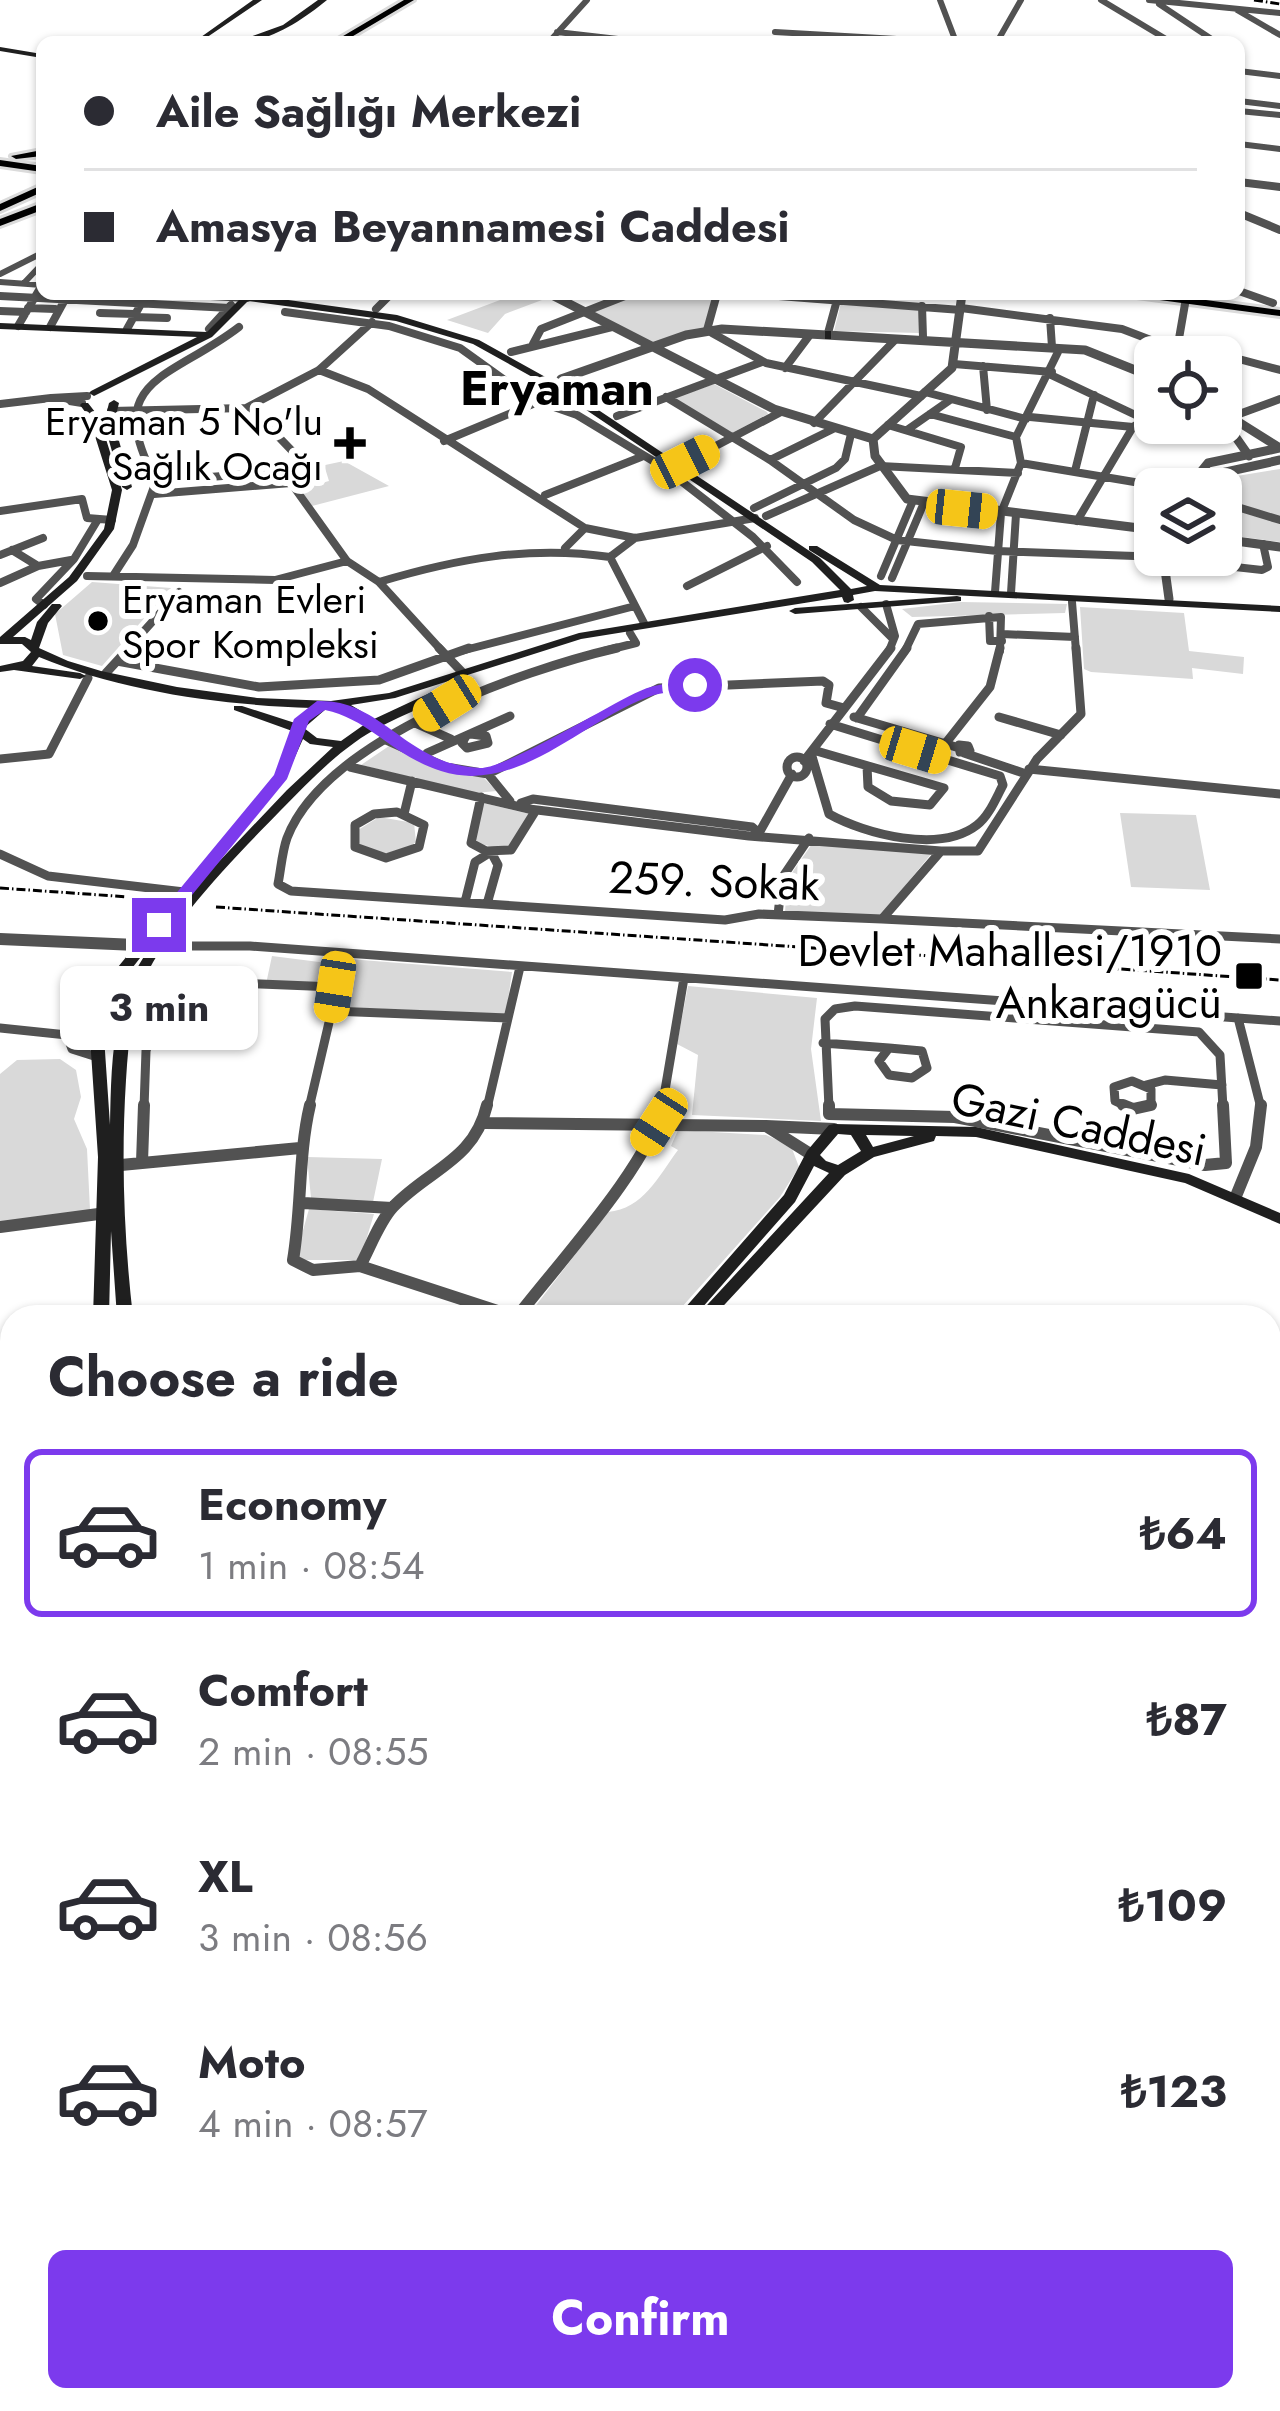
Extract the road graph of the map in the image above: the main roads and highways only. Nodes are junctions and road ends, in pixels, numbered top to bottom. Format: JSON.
{"nodes":[{"id":1,"x":326,"y":0,"type":"edge"},
{"id":2,"x":410,"y":0,"type":"edge"},
{"id":3,"x":251,"y":2,"type":"edge"},
{"id":4,"x":393,"y":5,"type":"edge"},
{"id":5,"x":202,"y":36,"type":"edge"},
{"id":6,"x":257,"y":36,"type":"edge"},
{"id":7,"x":267,"y":36,"type":"edge"},
{"id":8,"x":334,"y":36,"type":"edge"},
{"id":9,"x":346,"y":36,"type":"edge"},
{"id":10,"x":355,"y":36,"type":"edge"},
{"id":11,"x":0,"y":46,"type":"edge"},
{"id":12,"x":36,"y":50,"type":"edge"},
{"id":13,"x":36,"y":156,"type":"edge"},
{"id":14,"x":0,"y":159,"type":"edge"},
{"id":15,"x":36,"y":172,"type":"edge"},
{"id":16,"x":36,"y":177,"type":"edge"},
{"id":17,"x":36,"y":191,"type":"edge"},
{"id":18,"x":0,"y":197,"type":"edge"},
{"id":19,"x":0,"y":208,"type":"edge"},
{"id":20,"x":36,"y":208,"type":"edge"},
{"id":21,"x":0,"y":223,"type":"edge"},
{"id":22,"x":238,"y":300,"type":"edge"},
{"id":23,"x":261,"y":300,"type":"edge"},
{"id":24,"x":282,"y":300,"type":"edge"},
{"id":25,"x":315,"y":300,"type":"edge"},
{"id":26,"x":1187,"y":300,"type":"edge"},
{"id":27,"x":1232,"y":300,"type":"edge"},
{"id":28,"x":1279,"y":309,"type":"edge"},
{"id":29,"x":375,"y":316,"type":"junction"},
{"id":30,"x":0,"y":327,"type":"edge"},
{"id":31,"x":207,"y":334,"type":"junction"},
{"id":32,"x":563,"y":385,"type":"junction"},
{"id":33,"x":87,"y":399,"type":"junction"},
{"id":34,"x":114,"y":404,"type":"junction"},
{"id":35,"x":758,"y":514,"type":"junction"},
{"id":36,"x":831,"y":574,"type":"junction"},
{"id":37,"x":883,"y":581,"type":"junction"},
{"id":38,"x":848,"y":591,"type":"junction"},
{"id":39,"x":809,"y":599,"type":"junction"},
{"id":40,"x":886,"y":604,"type":"junction"},
{"id":41,"x":861,"y":607,"type":"junction"},
{"id":42,"x":1280,"y":613,"type":"edge"},
{"id":43,"x":1,"y":641,"type":"edge"},
{"id":44,"x":36,"y":649,"type":"junction"},
{"id":45,"x":7,"y":670,"type":"edge"},
{"id":46,"x":329,"y":704,"type":"junction"},
{"id":47,"x":371,"y":726,"type":"junction"},
{"id":48,"x":299,"y":730,"type":"junction"},
{"id":49,"x":343,"y":745,"type":"junction"},
{"id":50,"x":151,"y":946,"type":"junction"},
{"id":51,"x":122,"y":1054,"type":"junction"},
{"id":52,"x":94,"y":1055,"type":"junction"},
{"id":53,"x":856,"y":1130,"type":"junction"},
{"id":54,"x":868,"y":1153,"type":"junction"},
{"id":55,"x":812,"y":1155,"type":"junction"},
{"id":56,"x":841,"y":1171,"type":"junction"},
{"id":57,"x":1226,"y":1195,"type":"junction"},
{"id":58,"x":1280,"y":1219,"type":"edge"},
{"id":59,"x":1280,"y":1230,"type":"edge"},
{"id":60,"x":102,"y":1305,"type":"edge"},
{"id":61,"x":125,"y":1305,"type":"edge"},
{"id":62,"x":696,"y":1305,"type":"edge"},
{"id":63,"x":715,"y":1305,"type":"edge"}],
"edges":[{"from":1,"to":6,"type":"main road"},
{"from":1,"to":7,"type":"main road"},
{"from":2,"to":4,"type":"highway"},
{"from":3,"to":5,"type":"main road"},
{"from":4,"to":8,"type":"highway"},
{"from":4,"to":9,"type":"highway"},
{"from":4,"to":10,"type":"highway"},
{"from":11,"to":12,"type":"main road"},
{"from":13,"to":14,"type":"highway"},
{"from":14,"to":15,"type":"highway"},
{"from":16,"to":18,"type":"highway"},
{"from":17,"to":19,"type":"highway"},
{"from":20,"to":21,"type":"highway"},
{"from":22,"to":31,"type":"main road"},
{"from":23,"to":34,"type":"main road"},
{"from":24,"to":29,"type":"main road"},
{"from":25,"to":29,"type":"main road"},
{"from":26,"to":28,"type":"highway"},
{"from":27,"to":28,"type":"highway"},
{"from":29,"to":32,"type":"main road"},
{"from":29,"to":32,"type":"main road"},
{"from":30,"to":31,"type":"main road"},
{"from":31,"to":33,"type":"main road"},
{"from":32,"to":35,"type":"main road"},
{"from":32,"to":35,"type":"main road"},
{"from":33,"to":34,"type":"main road"},
{"from":33,"to":43,"type":"main road"},
{"from":34,"to":44,"type":"main road"},
{"from":35,"to":36,"type":"main road"},
{"from":35,"to":37,"type":"main road"},
{"from":36,"to":38,"type":"main road"},
{"from":36,"to":39,"type":"main road"},
{"from":37,"to":38,"type":"main road"},
{"from":37,"to":40,"type":"main road"},
{"from":37,"to":42,"type":"main road"},
{"from":38,"to":39,"type":"main road"},
{"from":38,"to":41,"type":"main road"},
{"from":39,"to":46,"type":"main road"},
{"from":40,"to":41,"type":"main road"},
{"from":40,"to":42,"type":"main road"},
{"from":41,"to":47,"type":"main road"},
{"from":43,"to":44,"type":"main road"},
{"from":44,"to":45,"type":"main road"},
{"from":44,"to":46,"type":"main road"},
{"from":45,"to":48,"type":"main road"},
{"from":46,"to":47,"type":"main road"},
{"from":46,"to":48,"type":"main road"},
{"from":47,"to":49,"type":"main road"},
{"from":48,"to":49,"type":"main road"},
{"from":48,"to":50,"type":"main road"},
{"from":49,"to":50,"type":"main road"},
{"from":50,"to":51,"type":"main road"},
{"from":50,"to":52,"type":"main road"},
{"from":51,"to":52,"type":"main road"},
{"from":51,"to":61,"type":"main road"},
{"from":52,"to":60,"type":"main road"},
{"from":53,"to":54,"type":"main road"},
{"from":53,"to":55,"type":"main road","name":"Gazi Caddesi"},
{"from":53,"to":57,"type":"main road","name":"Gazi Caddesi"},
{"from":54,"to":56,"type":"main road"},
{"from":54,"to":57,"type":"main road","name":"Gazi Caddesi"},
{"from":55,"to":56,"type":"main road"},
{"from":55,"to":62,"type":"main road"},
{"from":56,"to":63,"type":"main road"},
{"from":57,"to":58,"type":"main road","name":"Gazi Caddesi"},
{"from":57,"to":59,"type":"main road","name":"Gazi Caddesi"}]}
